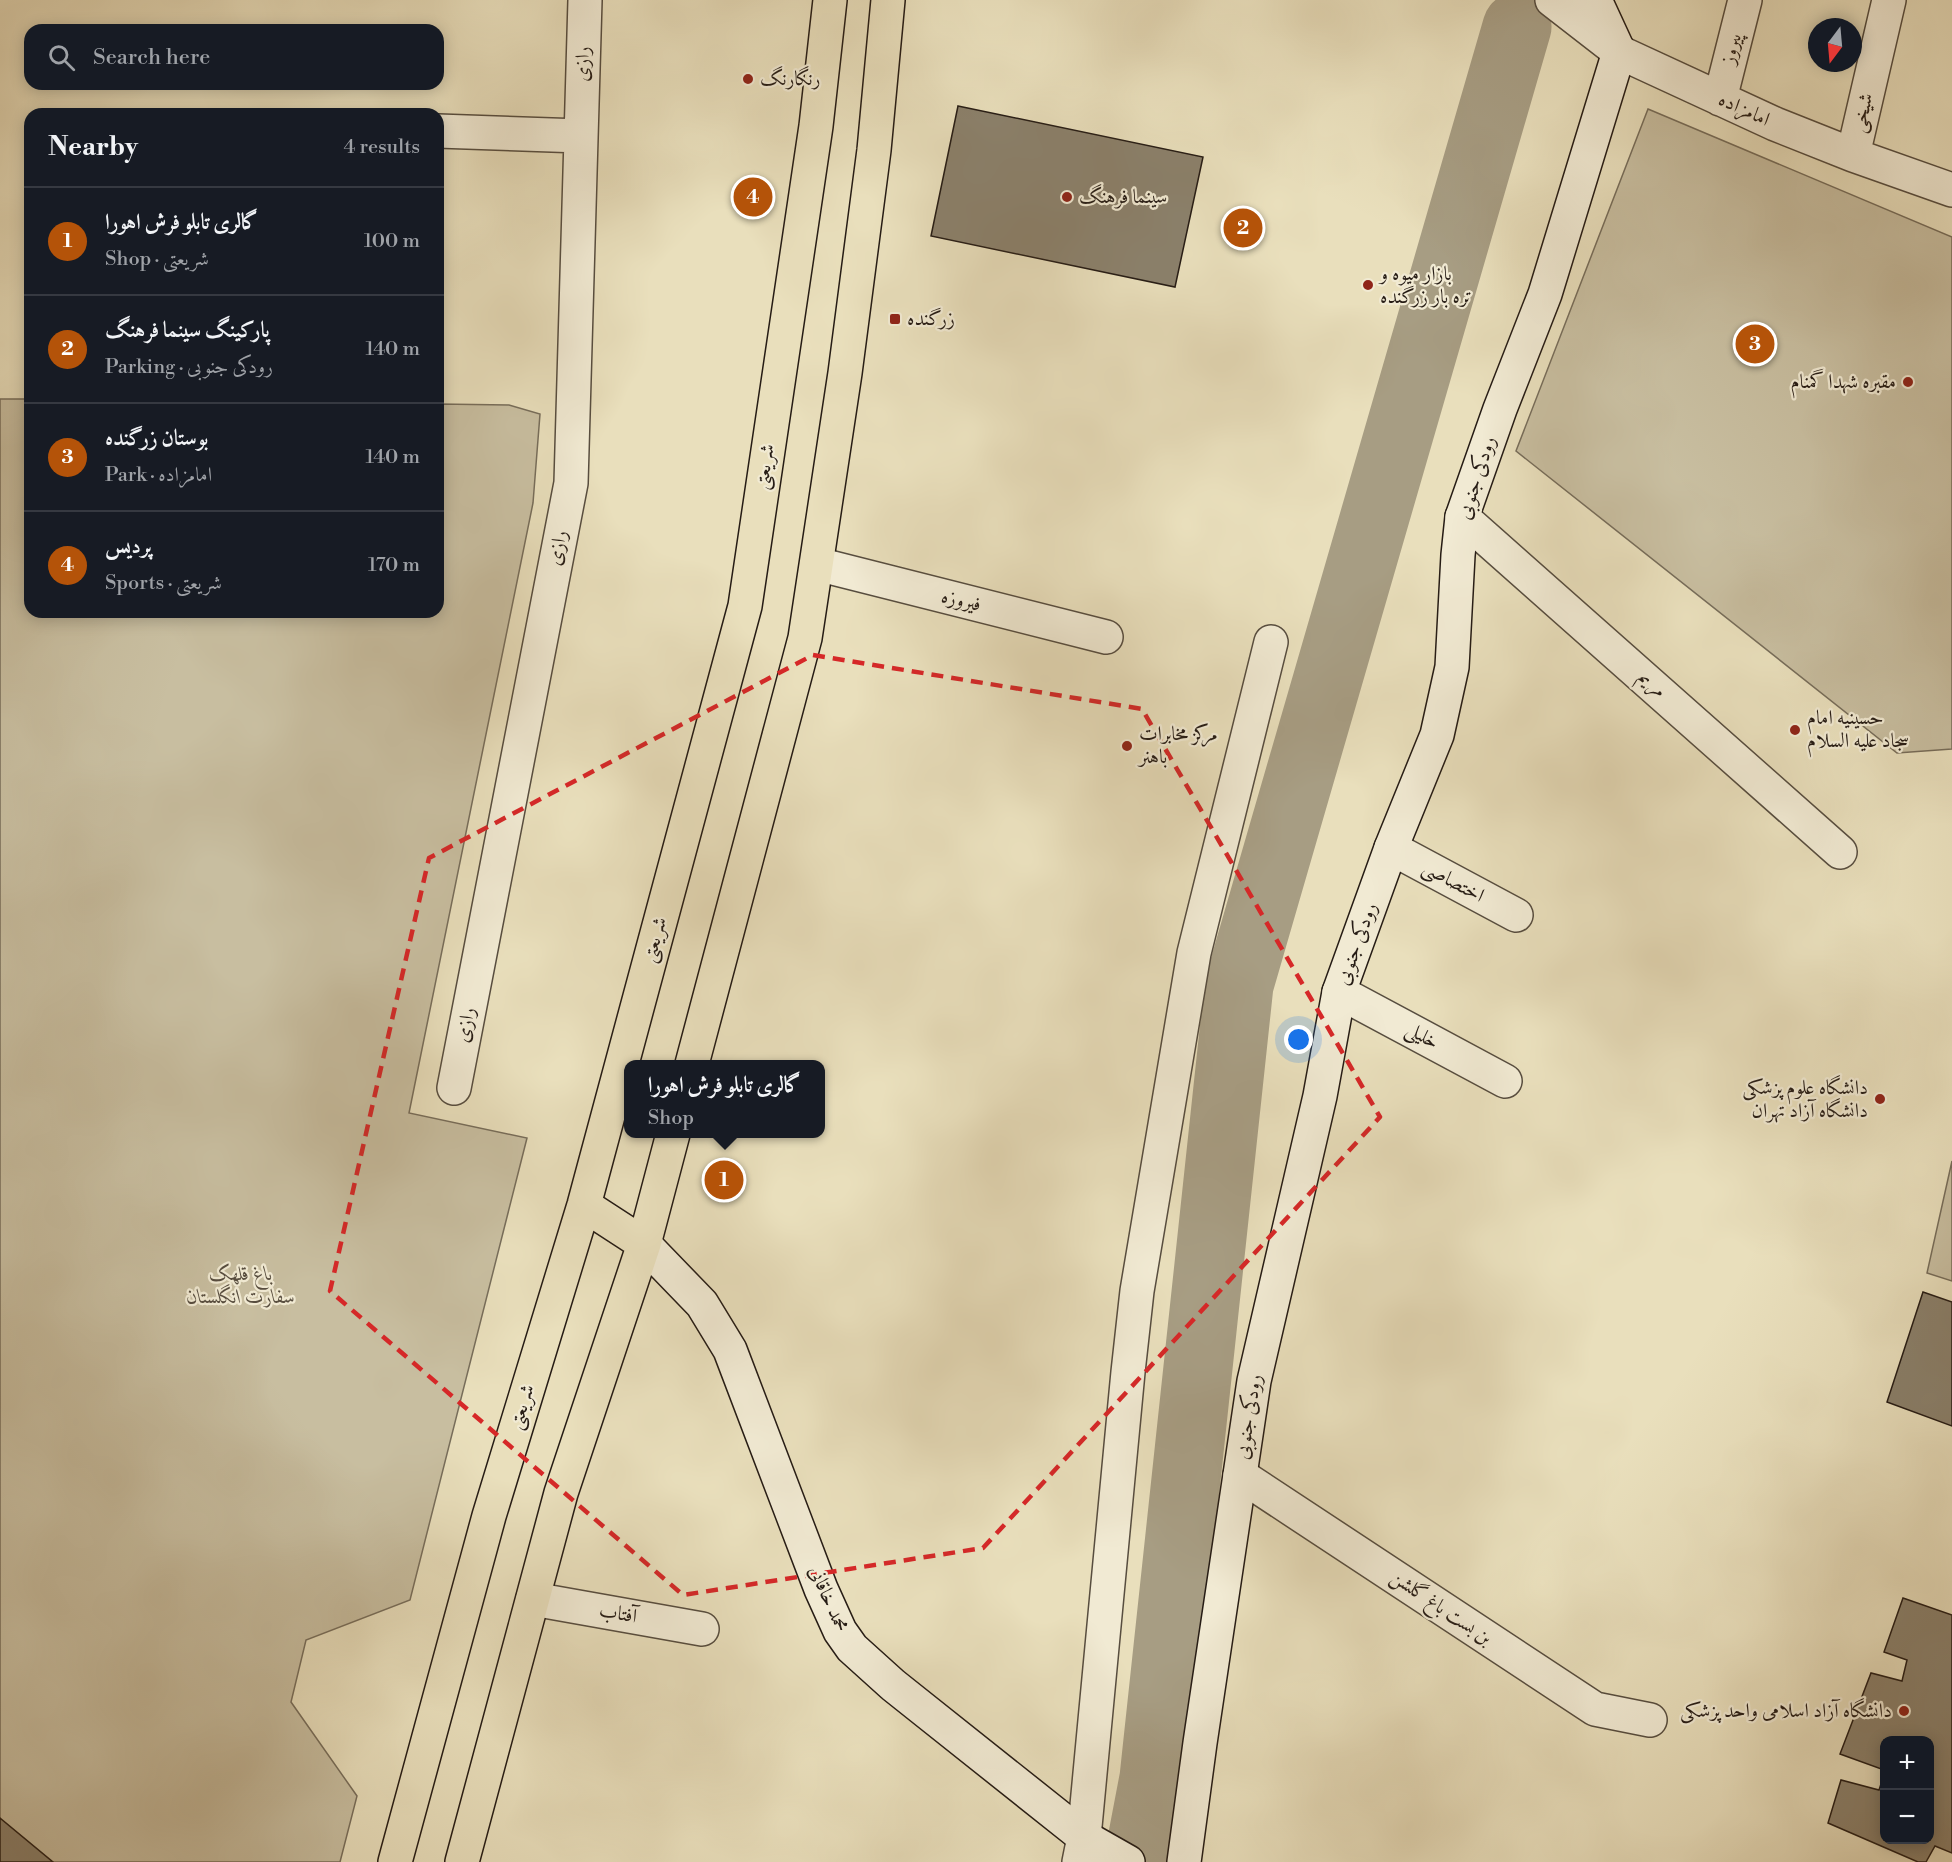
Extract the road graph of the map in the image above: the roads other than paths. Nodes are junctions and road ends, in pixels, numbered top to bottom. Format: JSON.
{"nodes":[{"id":1,"x":585,"y":0,"type":"edge"},
{"id":2,"x":830,"y":0,"type":"edge"},
{"id":3,"x":888,"y":0,"type":"edge"},
{"id":4,"x":1552,"y":0,"type":"edge"},
{"id":5,"x":1594,"y":0,"type":"edge"},
{"id":6,"x":1745,"y":0,"type":"edge"},
{"id":7,"x":1889,"y":0,"type":"edge"},
{"id":8,"x":1619,"y":52,"type":"junction"},
{"id":9,"x":1720,"y":99,"type":"junction"},
{"id":10,"x":444,"y":131,"type":"edge"},
{"id":11,"x":581,"y":136,"type":"junction"},
{"id":12,"x":1852,"y":155,"type":"junction"},
{"id":13,"x":1952,"y":190,"type":"edge"},
{"id":14,"x":1462,"y":517,"type":"junction"},
{"id":15,"x":817,"y":564,"type":"junction"},
{"id":16,"x":1106,"y":637,"type":"dead end"},
{"id":17,"x":1270,"y":642,"type":"dead end"},
{"id":18,"x":1391,"y":848,"type":"junction"},
{"id":19,"x":1840,"y":852,"type":"dead end"},
{"id":20,"x":1516,"y":915,"type":"dead end"},
{"id":21,"x":1339,"y":992,"type":"junction"},
{"id":22,"x":693,"y":1060,"type":"edge"},
{"id":23,"x":1504,"y":1081,"type":"dead end"},
{"id":24,"x":454,"y":1088,"type":"dead end"},
{"id":25,"x":672,"y":1138,"type":"edge"},
{"id":26,"x":584,"y":1205,"type":"junction"},
{"id":27,"x":644,"y":1244,"type":"junction"},
{"id":28,"x":1240,"y":1474,"type":"junction"},
{"id":29,"x":533,"y":1599,"type":"junction"},
{"id":30,"x":702,"y":1629,"type":"dead end"},
{"id":31,"x":1650,"y":1720,"type":"dead end"},
{"id":32,"x":1082,"y":1849,"type":"edge"},
{"id":33,"x":395,"y":1862,"type":"edge"},
{"id":34,"x":462,"y":1862,"type":"edge"},
{"id":35,"x":1128,"y":1862,"type":"edge"},
{"id":36,"x":1184,"y":1862,"type":"edge"}],
"edges":[{"from":1,"to":11,"type":"street","name":"رازی"},
{"from":2,"to":26,"type":"main road","name":"شریعتی"},
{"from":3,"to":15,"type":"main road"},
{"from":4,"to":8,"type":"street","name":"امامزاده"},
{"from":5,"to":8,"type":"street"},
{"from":6,"to":9,"type":"street","name":"پیروز"},
{"from":7,"to":12,"type":"street","name":"شیخی"},
{"from":8,"to":9,"type":"street","name":"امامزاده"},
{"from":8,"to":14,"type":"street","name":"رودکی جنوبی"},
{"from":9,"to":12,"type":"street","name":"امامزاده"},
{"from":10,"to":11,"type":"street"},
{"from":11,"to":24,"type":"street","name":"رازی"},
{"from":12,"to":13,"type":"street","name":"امامزاده"},
{"from":14,"to":18,"type":"street","name":"رودکی جنوبی"},
{"from":14,"to":19,"type":"street","name":"مریم"},
{"from":15,"to":16,"type":"street","name":"فیروزه"},
{"from":15,"to":22,"type":"main road"},
{"from":17,"to":32,"type":"street"},
{"from":18,"to":20,"type":"street","name":"اختصاصی"},
{"from":18,"to":21,"type":"street","name":"رودکی جنوبی"},
{"from":21,"to":23,"type":"street","name":"خلیلی"},
{"from":21,"to":28,"type":"street","name":"رودکی جنوبی"},
{"from":25,"to":27,"type":"main road"},
{"from":26,"to":27,"type":"main road"},
{"from":26,"to":33,"type":"main road","name":"شریعتی"},
{"from":27,"to":29,"type":"main road"},
{"from":27,"to":32,"type":"street","name":"محمد خاقانی"},
{"from":28,"to":31,"type":"street","name":"بن بست باغ گلشن"},
{"from":28,"to":36,"type":"street","name":"رودکی جنوبی"},
{"from":29,"to":30,"type":"street","name":"آفتاب"},
{"from":29,"to":34,"type":"main road"},
{"from":32,"to":35,"type":"street","name":"محمد خاقانی"}]}
